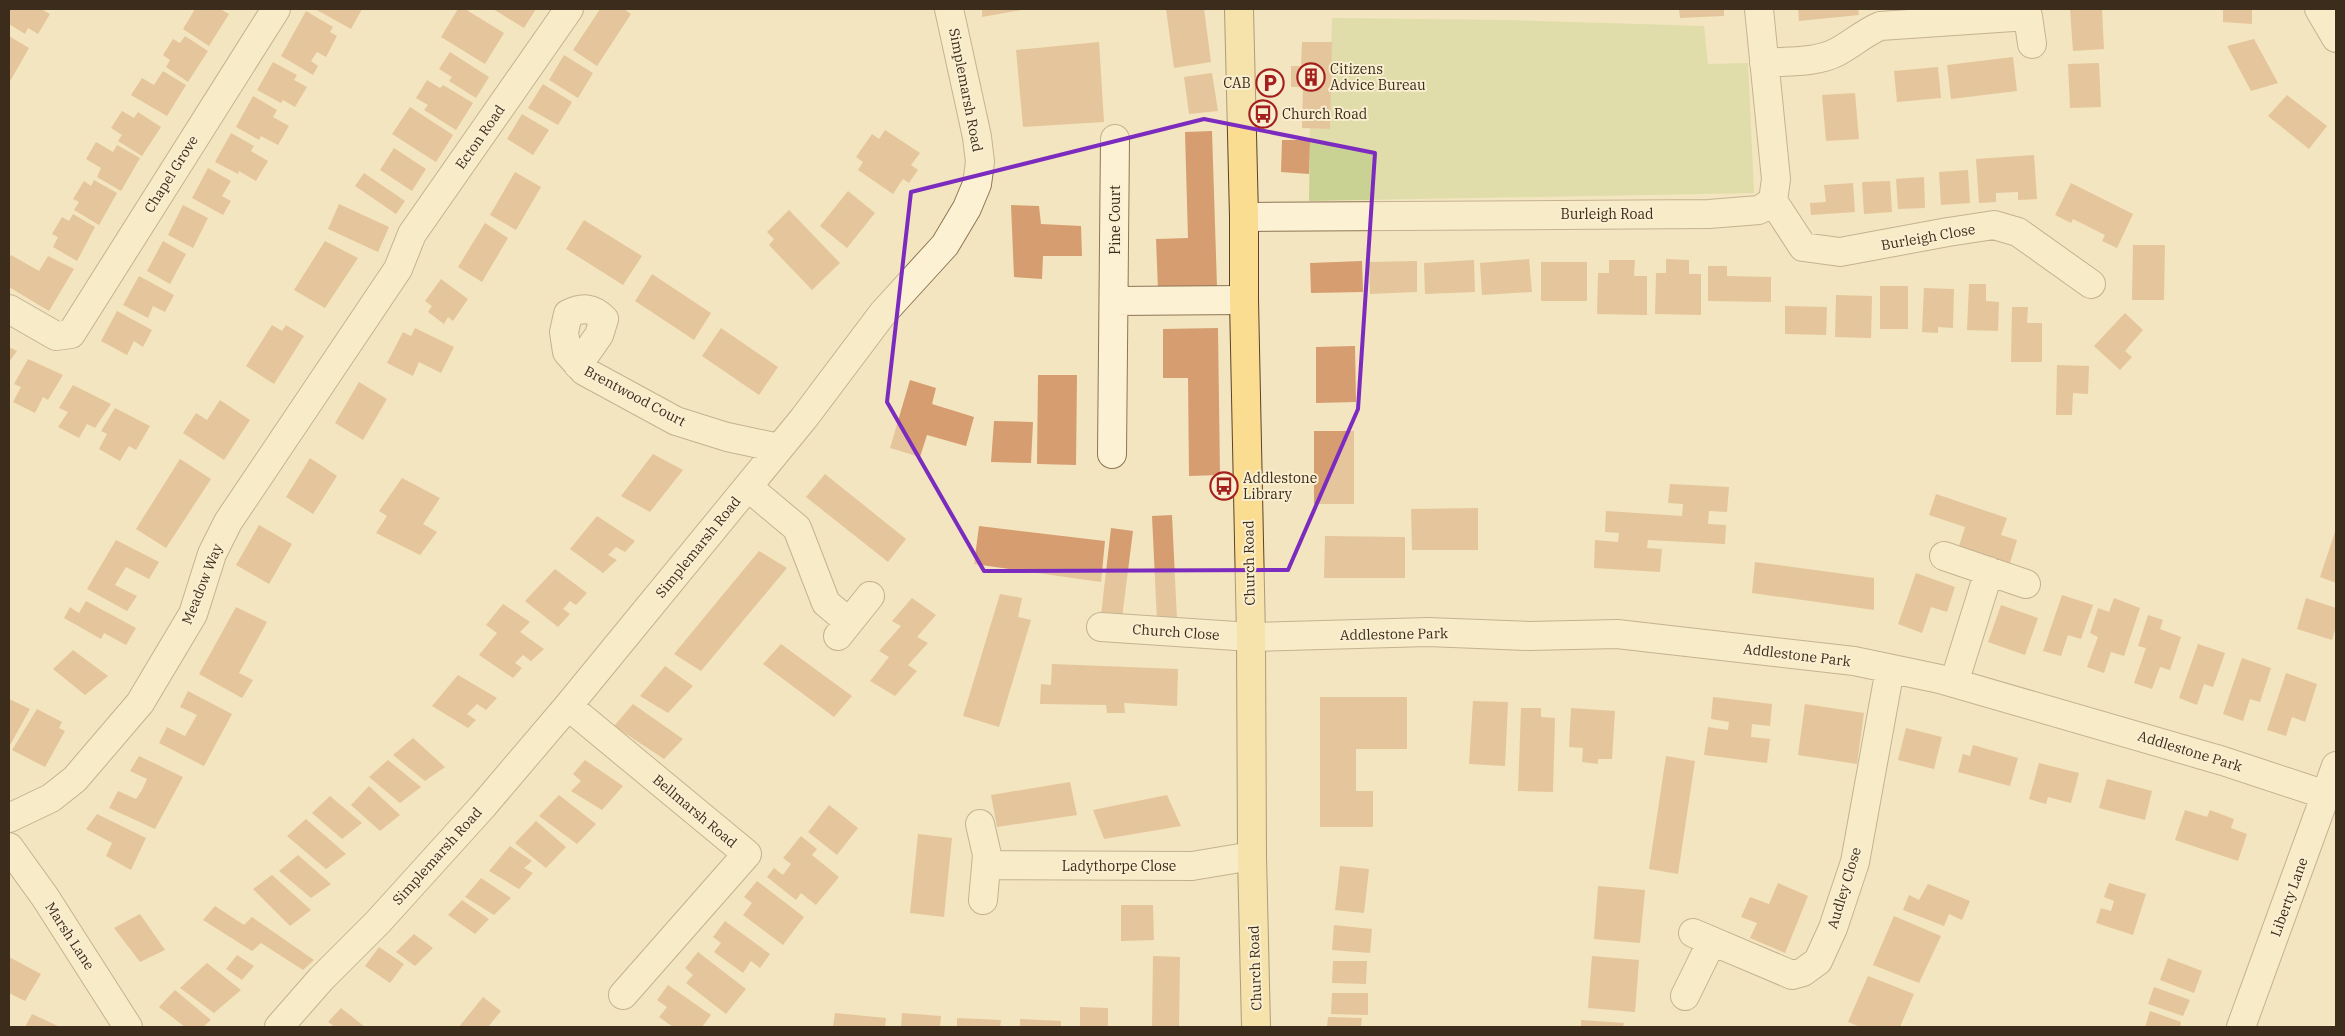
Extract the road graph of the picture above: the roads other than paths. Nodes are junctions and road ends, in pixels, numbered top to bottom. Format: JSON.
{"nodes":[{"id":1,"x":276,"y":9,"type":"edge"},
{"id":2,"x":569,"y":9,"type":"edge"},
{"id":3,"x":949,"y":9,"type":"edge"},
{"id":4,"x":1239,"y":9,"type":"edge"},
{"id":5,"x":1759,"y":9,"type":"edge"},
{"id":6,"x":2319,"y":9,"type":"edge"},
{"id":7,"x":2336,"y":38,"type":"edge"},
{"id":8,"x":2032,"y":44,"type":"dead end"},
{"id":9,"x":1764,"y":63,"type":"junction"},
{"id":10,"x":1115,"y":139,"type":"dead end"},
{"id":11,"x":1773,"y":201,"type":"junction"},
{"id":12,"x":1244,"y":217,"type":"junction"},
{"id":13,"x":398,"y":269,"type":"joint"},
{"id":14,"x":2091,"y":284,"type":"dead end"},
{"id":15,"x":1244,"y":300,"type":"junction"},
{"id":16,"x":1114,"y":301,"type":"junction"},
{"id":17,"x":9,"y":309,"type":"edge"},
{"id":18,"x":578,"y":365,"type":"dead end"},
{"id":19,"x":779,"y":448,"type":"junction"},
{"id":20,"x":1112,"y":454,"type":"dead end"},
{"id":21,"x":748,"y":487,"type":"junction"},
{"id":22,"x":1944,"y":556,"type":"dead end"},
{"id":23,"x":1989,"y":572,"type":"junction"},
{"id":24,"x":2026,"y":584,"type":"dead end"},
{"id":25,"x":870,"y":596,"type":"dead end"},
{"id":26,"x":1101,"y":627,"type":"dead end"},
{"id":27,"x":1251,"y":637,"type":"junction"},
{"id":28,"x":1890,"y":668,"type":"junction"},
{"id":29,"x":1954,"y":683,"type":"junction"},
{"id":30,"x":568,"y":706,"type":"junction"},
{"id":31,"x":2336,"y":766,"type":"edge"},
{"id":32,"x":2326,"y":795,"type":"junction"},
{"id":33,"x":9,"y":818,"type":"edge"},
{"id":34,"x":980,"y":824,"type":"dead end"},
{"id":35,"x":9,"y":848,"type":"edge"},
{"id":36,"x":1252,"y":856,"type":"junction"},
{"id":37,"x":986,"y":865,"type":"junction"},
{"id":38,"x":983,"y":900,"type":"dead end"},
{"id":39,"x":623,"y":995,"type":"dead end"},
{"id":40,"x":1685,"y":996,"type":"dead end"},
{"id":41,"x":128,"y":1027,"type":"edge"},
{"id":42,"x":279,"y":1027,"type":"edge"},
{"id":43,"x":1256,"y":1027,"type":"edge"},
{"id":44,"x":2241,"y":1027,"type":"edge"}],
"edges":[{"from":1,"to":17,"type":"street","name":"Chapel Grove"},
{"from":2,"to":13,"type":"street","name":"Ecton Road"},
{"from":3,"to":19,"type":"street","name":"Simplemarsh Road"},
{"from":4,"to":12,"type":"main road","name":"Church Road"},
{"from":5,"to":9,"type":"street"},
{"from":6,"to":7,"type":"street"},
{"from":8,"to":9,"type":"street"},
{"from":9,"to":11,"type":"street"},
{"from":10,"to":16,"type":"street","name":"Pine Court"},
{"from":11,"to":12,"type":"street","name":"Burleigh Road"},
{"from":11,"to":14,"type":"street","name":"Burleigh Close"},
{"from":12,"to":15,"type":"main road","name":"Church Road"},
{"from":13,"to":33,"type":"street","name":"Meadow Way"},
{"from":15,"to":16,"type":"street"},
{"from":15,"to":27,"type":"main road","name":"Church Road"},
{"from":16,"to":20,"type":"street","name":"Pine Court"},
{"from":18,"to":19,"type":"street","name":"Brentwood Court"},
{"from":19,"to":21,"type":"street","name":"Simplemarsh Road"},
{"from":21,"to":25,"type":"street"},
{"from":21,"to":30,"type":"street","name":"Simplemarsh Road"},
{"from":22,"to":23,"type":"street"},
{"from":23,"to":24,"type":"street"},
{"from":23,"to":29,"type":"street"},
{"from":26,"to":27,"type":"street","name":"Church Close"},
{"from":27,"to":28,"type":"street","name":"Addlestone Park"},
{"from":27,"to":36,"type":"main road","name":"Church Road"},
{"from":28,"to":29,"type":"street","name":"Addlestone Park"},
{"from":28,"to":40,"type":"street","name":"Audley Close"},
{"from":29,"to":32,"type":"street","name":"Addlestone Park"},
{"from":30,"to":39,"type":"street","name":"Bellmarsh Road"},
{"from":30,"to":42,"type":"street","name":"Simplemarsh Road"},
{"from":31,"to":32,"type":"street","name":"Liberty Lane"},
{"from":32,"to":44,"type":"street","name":"Liberty Lane"},
{"from":34,"to":37,"type":"street"},
{"from":35,"to":41,"type":"street","name":"Marsh Lane"},
{"from":36,"to":37,"type":"street","name":"Ladythorpe Close"},
{"from":36,"to":43,"type":"main road","name":"Church Road"},
{"from":37,"to":38,"type":"street"}]}
